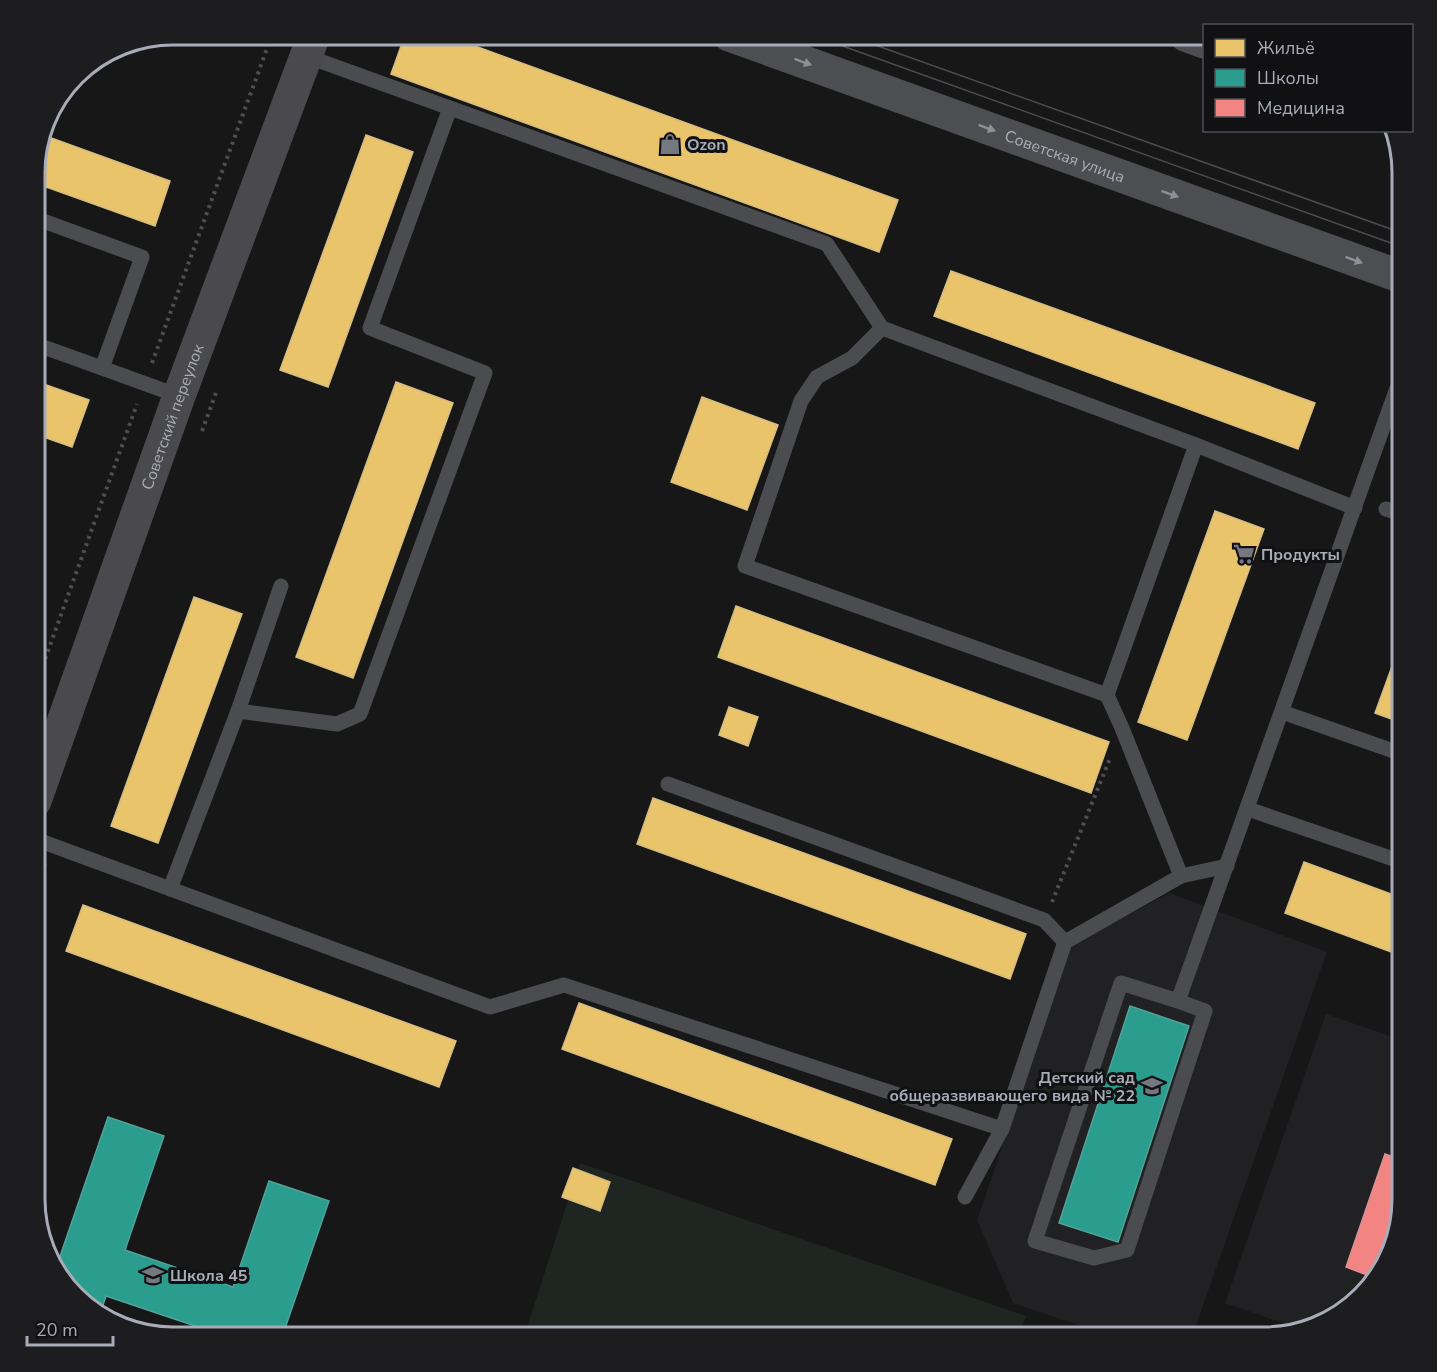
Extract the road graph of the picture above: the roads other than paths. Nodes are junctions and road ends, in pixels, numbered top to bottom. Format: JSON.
{"nodes":[{"id":1,"x":310,"y":45,"type":"edge"},
{"id":2,"x":757,"y":45,"type":"edge"},
{"id":3,"x":450,"y":108,"type":"junction"},
{"id":4,"x":45,"y":222,"type":"edge"},
{"id":5,"x":1392,"y":273,"type":"edge"},
{"id":6,"x":882,"y":328,"type":"junction"},
{"id":7,"x":45,"y":348,"type":"edge"},
{"id":8,"x":102,"y":368,"type":"junction"},
{"id":9,"x":179,"y":396,"type":"junction"},
{"id":10,"x":1392,"y":403,"type":"edge"},
{"id":11,"x":1196,"y":445,"type":"junction"},
{"id":12,"x":1355,"y":508,"type":"junction"},
{"id":13,"x":1386,"y":509,"type":"dead end"},
{"id":14,"x":1392,"y":511,"type":"edge"},
{"id":15,"x":281,"y":586,"type":"dead end"},
{"id":16,"x":1107,"y":695,"type":"junction"},
{"id":17,"x":238,"y":711,"type":"junction"},
{"id":18,"x":1282,"y":712,"type":"junction"},
{"id":19,"x":1392,"y":750,"type":"edge"},
{"id":20,"x":45,"y":773,"type":"edge"},
{"id":21,"x":668,"y":784,"type":"dead end"},
{"id":22,"x":1248,"y":809,"type":"junction"},
{"id":23,"x":45,"y":843,"type":"edge"},
{"id":24,"x":1392,"y":859,"type":"edge"},
{"id":25,"x":1227,"y":866,"type":"junction"},
{"id":26,"x":1181,"y":876,"type":"junction"},
{"id":27,"x":170,"y":889,"type":"junction"},
{"id":28,"x":1065,"y":942,"type":"junction"},
{"id":29,"x":1178,"y":1001,"type":"junction"},
{"id":30,"x":1002,"y":1129,"type":"junction"},
{"id":31,"x":965,"y":1197,"type":"dead end"}],
"edges":[{"from":1,"to":3,"type":"lane"},
{"from":1,"to":9,"type":"street","name":"Советский переулок"},
{"from":2,"to":5,"type":"main road","name":"Советская улица","one_way":true},
{"from":3,"to":6,"type":"lane"},
{"from":3,"to":17,"type":"lane"},
{"from":4,"to":8,"type":"lane"},
{"from":6,"to":11,"type":"lane"},
{"from":6,"to":16,"type":"lane"},
{"from":7,"to":8,"type":"lane"},
{"from":8,"to":9,"type":"lane"},
{"from":9,"to":20,"type":"street","name":"Советский переулок"},
{"from":10,"to":12,"type":"lane"},
{"from":11,"to":12,"type":"lane"},
{"from":11,"to":16,"type":"lane"},
{"from":12,"to":18,"type":"lane"},
{"from":13,"to":14,"type":"lane"},
{"from":15,"to":17,"type":"lane"},
{"from":16,"to":26,"type":"lane"},
{"from":17,"to":27,"type":"lane"},
{"from":18,"to":19,"type":"lane"},
{"from":18,"to":22,"type":"lane"},
{"from":21,"to":28,"type":"lane"},
{"from":22,"to":24,"type":"lane"},
{"from":22,"to":25,"type":"lane"},
{"from":23,"to":27,"type":"lane"},
{"from":25,"to":26,"type":"lane"},
{"from":25,"to":29,"type":"lane"},
{"from":26,"to":28,"type":"lane"},
{"from":27,"to":30,"type":"lane"},
{"from":28,"to":30,"type":"lane"},
{"from":29,"to":29,"type":"lane"},
{"from":30,"to":31,"type":"lane"}]}
